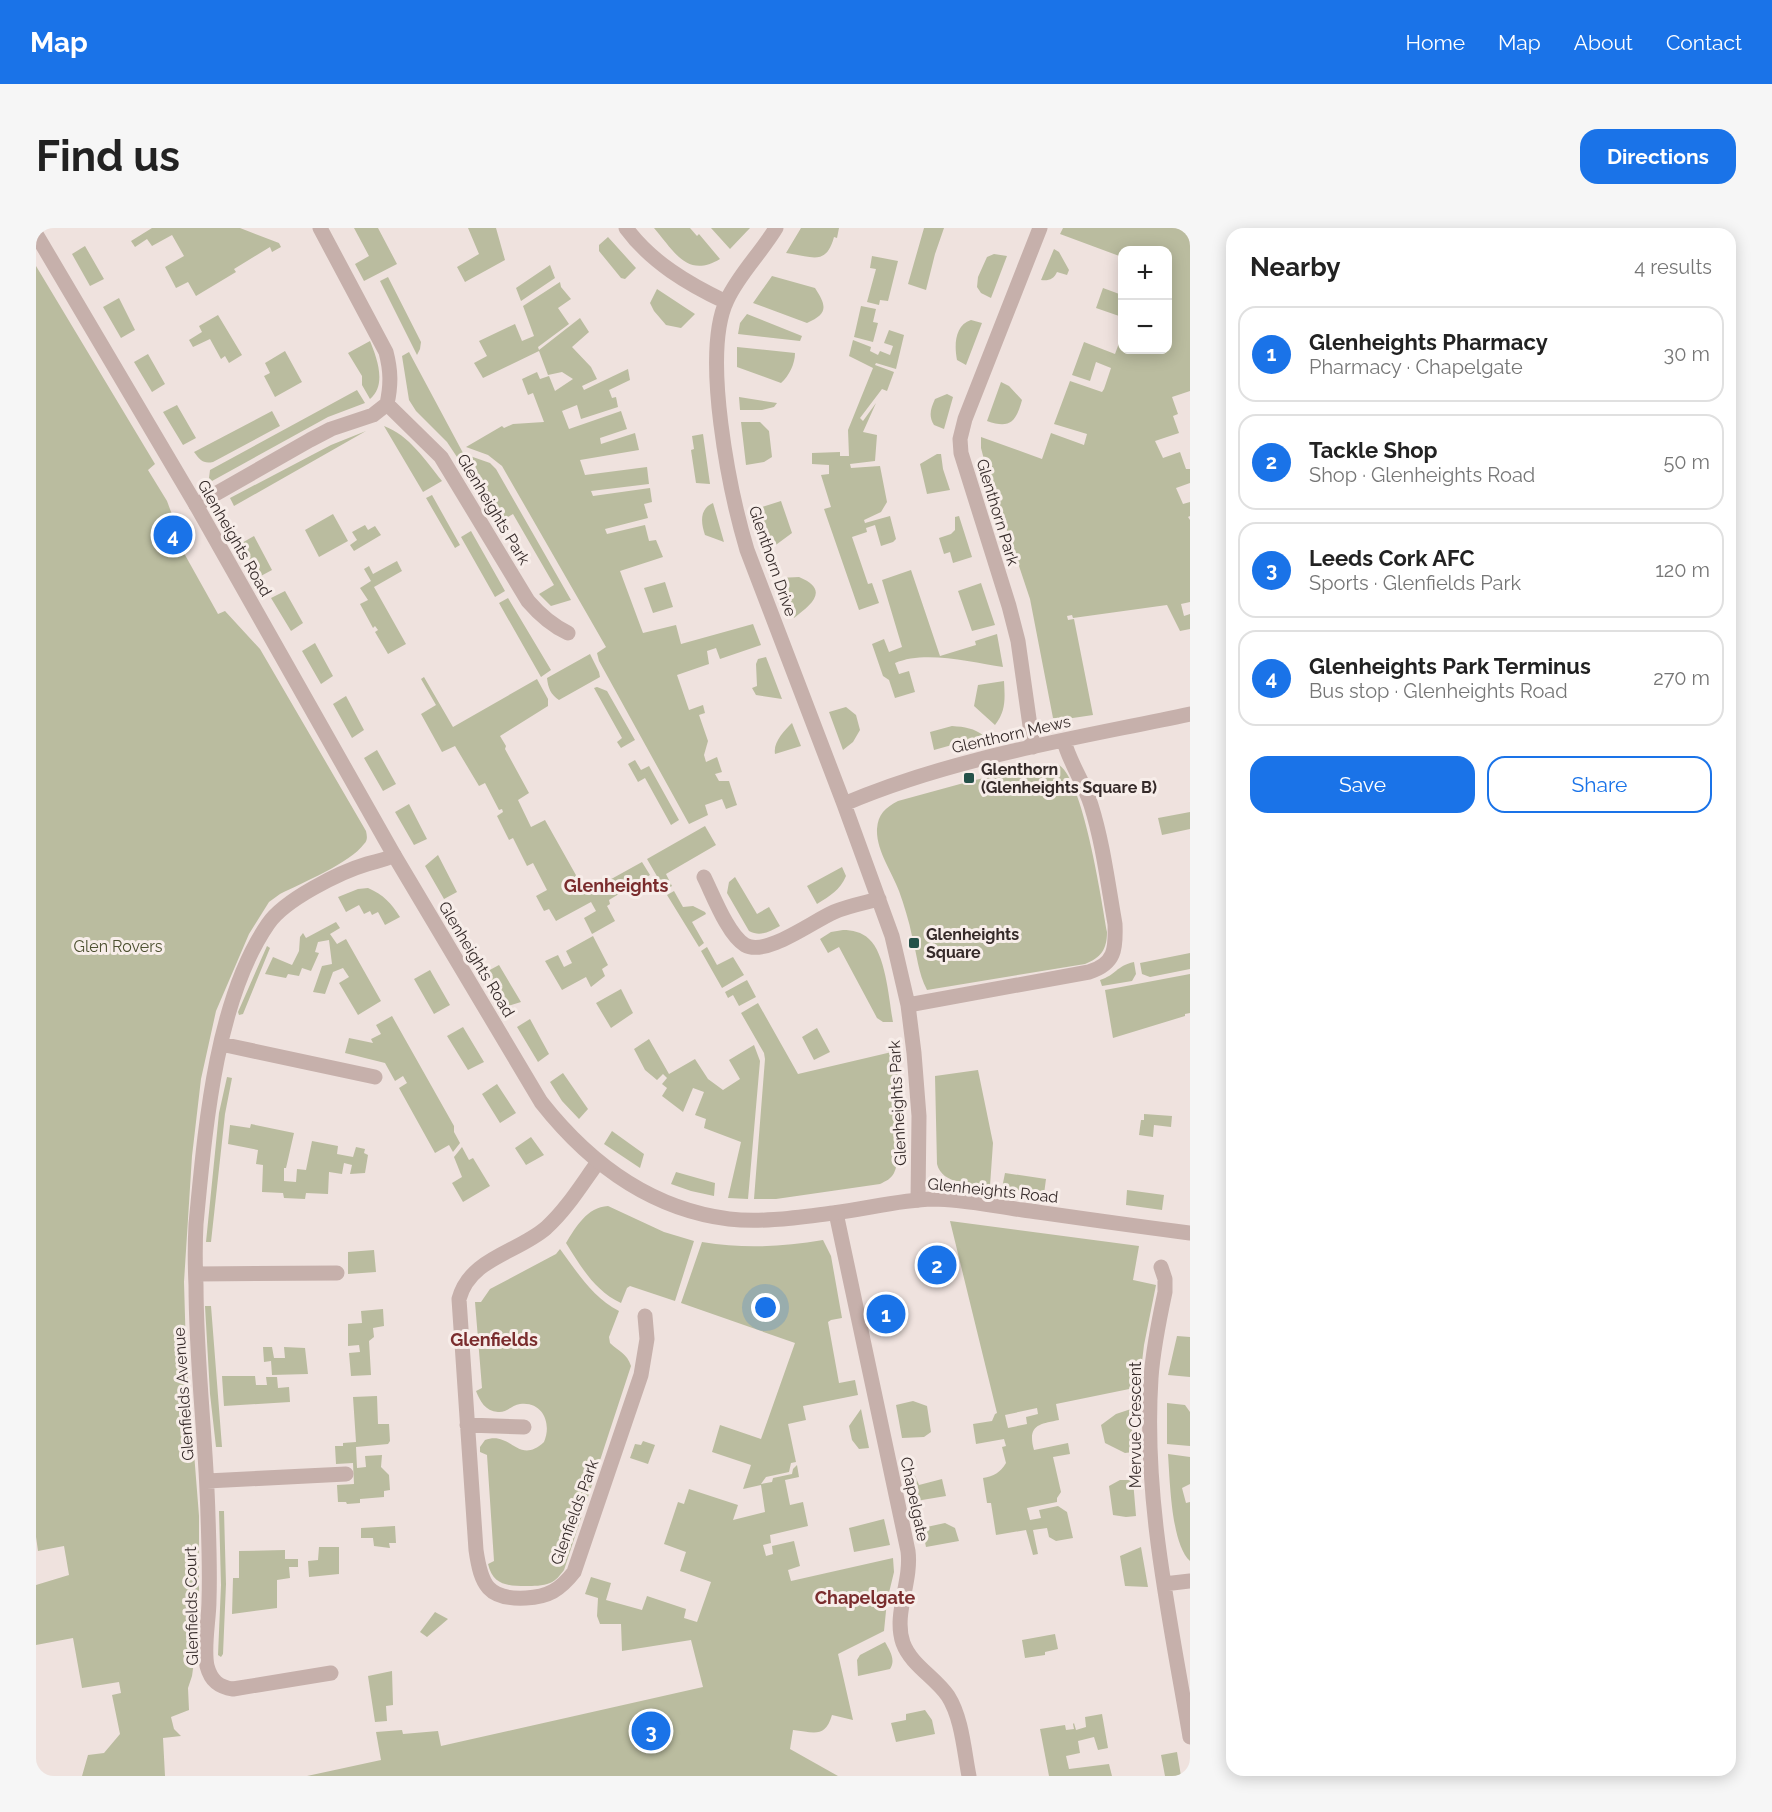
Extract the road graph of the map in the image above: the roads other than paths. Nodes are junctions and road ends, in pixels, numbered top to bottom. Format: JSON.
{"nodes":[{"id":1,"x":320,"y":228,"type":"edge"},
{"id":2,"x":626,"y":228,"type":"edge"},
{"id":3,"x":776,"y":228,"type":"edge"},
{"id":4,"x":1040,"y":228,"type":"edge"},
{"id":5,"x":36,"y":234,"type":"edge"},
{"id":6,"x":726,"y":302,"type":"junction"},
{"id":7,"x":387,"y":404,"type":"junction"},
{"id":8,"x":196,"y":505,"type":"junction"},
{"id":9,"x":568,"y":633,"type":"dead end"},
{"id":10,"x":1190,"y":714,"type":"edge"},
{"id":11,"x":1064,"y":741,"type":"junction"},
{"id":12,"x":1033,"y":747,"type":"junction"},
{"id":13,"x":844,"y":804,"type":"junction"},
{"id":14,"x":394,"y":855,"type":"junction"},
{"id":15,"x":704,"y":877,"type":"dead end"},
{"id":16,"x":879,"y":899,"type":"junction"},
{"id":17,"x":908,"y":1005,"type":"junction"},
{"id":18,"x":221,"y":1044,"type":"junction"},
{"id":19,"x":375,"y":1077,"type":"dead end"},
{"id":20,"x":598,"y":1162,"type":"junction"},
{"id":21,"x":918,"y":1200,"type":"junction"},
{"id":22,"x":836,"y":1213,"type":"junction"},
{"id":23,"x":1190,"y":1233,"type":"edge"},
{"id":24,"x":1161,"y":1267,"type":"dead end"},
{"id":25,"x":196,"y":1274,"type":"junction"},
{"id":26,"x":337,"y":1274,"type":"dead end"},
{"id":27,"x":645,"y":1316,"type":"dead end"},
{"id":28,"x":467,"y":1425,"type":"junction"},
{"id":29,"x":524,"y":1426,"type":"dead end"},
{"id":30,"x":346,"y":1474,"type":"dead end"},
{"id":31,"x":207,"y":1481,"type":"junction"},
{"id":32,"x":1190,"y":1581,"type":"edge"},
{"id":33,"x":1164,"y":1584,"type":"junction"},
{"id":34,"x":331,"y":1673,"type":"dead end"},
{"id":35,"x":1190,"y":1737,"type":"edge"},
{"id":36,"x":969,"y":1776,"type":"edge"}],
"edges":[{"from":1,"to":7,"type":"street"},
{"from":2,"to":6,"type":"street"},
{"from":3,"to":6,"type":"street","name":"Glenthorn Drive"},
{"from":4,"to":12,"type":"street","name":"Glenthorn Park"},
{"from":5,"to":8,"type":"street","name":"Glenheights Road"},
{"from":6,"to":13,"type":"street","name":"Glenthorn Drive"},
{"from":7,"to":8,"type":"street"},
{"from":7,"to":9,"type":"street","name":"Glenheights Park"},
{"from":8,"to":14,"type":"street","name":"Glenheights Road"},
{"from":10,"to":11,"type":"street","name":"Glenthorn Mews"},
{"from":11,"to":12,"type":"street","name":"Glenthorn Mews"},
{"from":11,"to":17,"type":"street"},
{"from":12,"to":13,"type":"street","name":"Glenthorn Mews"},
{"from":13,"to":16,"type":"street","name":"Glenheights Park"},
{"from":14,"to":18,"type":"street","name":"Glenfields Avenue"},
{"from":14,"to":20,"type":"street","name":"Glenheights Road"},
{"from":15,"to":16,"type":"street"},
{"from":16,"to":17,"type":"street","name":"Glenheights Park"},
{"from":17,"to":21,"type":"street","name":"Glenheights Park"},
{"from":18,"to":19,"type":"street"},
{"from":18,"to":25,"type":"street","name":"Glenfields Avenue"},
{"from":20,"to":22,"type":"street","name":"Glenheights Road"},
{"from":20,"to":28,"type":"street","name":"Glenfields Park"},
{"from":21,"to":22,"type":"street","name":"Glenheights Road"},
{"from":21,"to":23,"type":"street","name":"Glenheights Road"},
{"from":22,"to":36,"type":"street","name":"Chapelgate"},
{"from":24,"to":33,"type":"street","name":"Mervue Crescent"},
{"from":25,"to":26,"type":"street"},
{"from":25,"to":31,"type":"street","name":"Glenfields Avenue"},
{"from":27,"to":28,"type":"street","name":"Glenfields Park"},
{"from":28,"to":29,"type":"street"},
{"from":30,"to":31,"type":"street","name":"Glenfields Avenue"},
{"from":31,"to":34,"type":"street","name":"Glenfields Court"},
{"from":32,"to":33,"type":"street"},
{"from":33,"to":35,"type":"street","name":"Mervue Crescent"}]}
